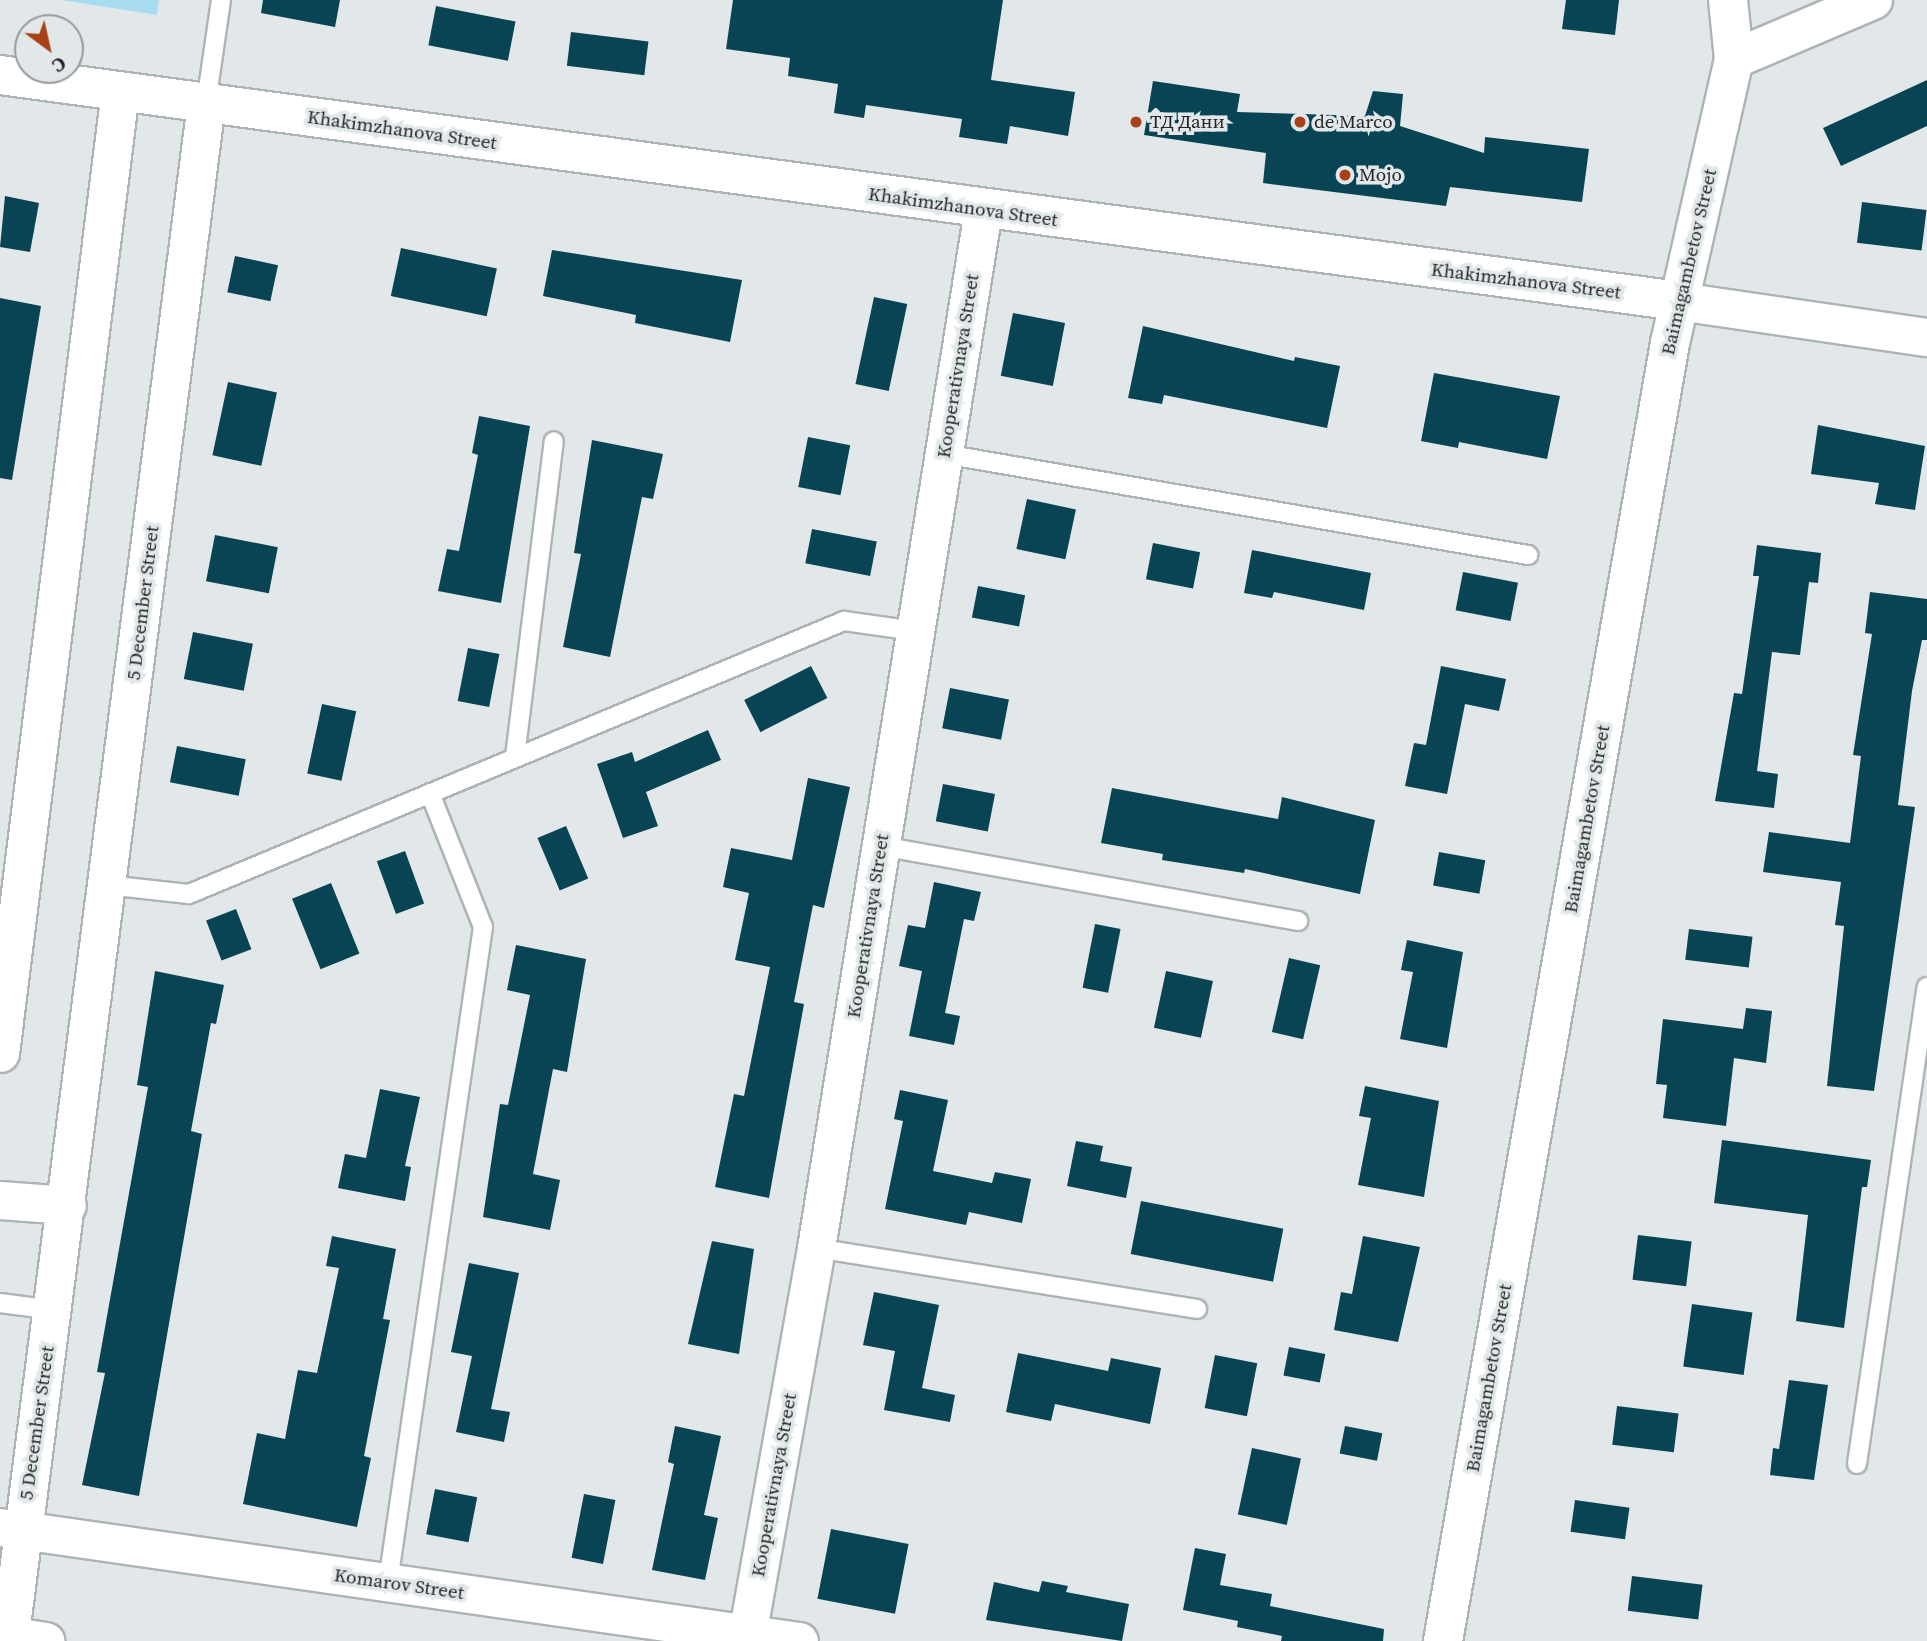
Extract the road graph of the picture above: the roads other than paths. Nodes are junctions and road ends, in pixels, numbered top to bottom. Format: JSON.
{"nodes":[{"id":1,"x":222,"y":0,"type":"edge"},
{"id":2,"x":1728,"y":0,"type":"edge"},
{"id":3,"x":1873,"y":0,"type":"edge"},
{"id":4,"x":1734,"y":60,"type":"junction"},
{"id":5,"x":0,"y":75,"type":"edge"},
{"id":6,"x":120,"y":91,"type":"junction"},
{"id":7,"x":206,"y":103,"type":"junction"},
{"id":8,"x":983,"y":210,"type":"junction"},
{"id":9,"x":1679,"y":301,"type":"junction"},
{"id":10,"x":1927,"y":337,"type":"edge"},
{"id":11,"x":554,"y":441,"type":"dead end"},
{"id":12,"x":944,"y":454,"type":"junction"},
{"id":13,"x":1528,"y":555,"type":"dead end"},
{"id":14,"x":915,"y":631,"type":"junction"},
{"id":15,"x":515,"y":757,"type":"junction"},
{"id":16,"x":430,"y":793,"type":"junction"},
{"id":17,"x":881,"y":846,"type":"junction"},
{"id":18,"x":107,"y":885,"type":"junction"},
{"id":19,"x":1298,"y":922,"type":"dead end"},
{"id":20,"x":1927,"y":988,"type":"edge"},
{"id":21,"x":0,"y":1052,"type":"edge"},
{"id":22,"x":0,"y":1200,"type":"edge"},
{"id":23,"x":67,"y":1206,"type":"junction"},
{"id":24,"x":817,"y":1248,"type":"junction"},
{"id":25,"x":0,"y":1303,"type":"edge"},
{"id":26,"x":1197,"y":1308,"type":"dead end"},
{"id":27,"x":53,"y":1310,"type":"junction"},
{"id":28,"x":1857,"y":1464,"type":"dead end"},
{"id":29,"x":11,"y":1528,"type":"edge"},
{"id":30,"x":388,"y":1582,"type":"junction"},
{"id":31,"x":6,"y":1637,"type":"edge"},
{"id":32,"x":746,"y":1637,"type":"edge"},
{"id":33,"x":45,"y":1641,"type":"edge"},
{"id":34,"x":799,"y":1641,"type":"edge"},
{"id":35,"x":1443,"y":1641,"type":"edge"}],
"edges":[{"from":1,"to":7,"type":"lane","name":"5 December Street"},
{"from":2,"to":4,"type":"street","name":"Baimagambetov Street"},
{"from":3,"to":4,"type":"street"},
{"from":4,"to":9,"type":"street","name":"Baimagambetov Street"},
{"from":5,"to":6,"type":"street","name":"Khakimzhanova Street"},
{"from":6,"to":7,"type":"street","name":"Khakimzhanova Street"},
{"from":6,"to":21,"type":"street"},
{"from":7,"to":8,"type":"street","name":"Khakimzhanova Street"},
{"from":7,"to":18,"type":"street","name":"5 December Street"},
{"from":8,"to":9,"type":"street","name":"Khakimzhanova Street"},
{"from":8,"to":12,"type":"street","name":"Kooperativnaya Street"},
{"from":9,"to":10,"type":"street","name":"Khakimzhanova Street"},
{"from":9,"to":35,"type":"street","name":"Baimagambetov Street"},
{"from":11,"to":15,"type":"lane"},
{"from":12,"to":13,"type":"lane"},
{"from":12,"to":14,"type":"street","name":"Kooperativnaya Street"},
{"from":14,"to":15,"type":"lane"},
{"from":14,"to":17,"type":"street","name":"Kooperativnaya Street"},
{"from":15,"to":16,"type":"lane"},
{"from":16,"to":18,"type":"lane"},
{"from":16,"to":30,"type":"lane"},
{"from":17,"to":19,"type":"lane"},
{"from":17,"to":24,"type":"street","name":"Kooperativnaya Street"},
{"from":18,"to":23,"type":"street","name":"5 December Street"},
{"from":20,"to":28,"type":"lane"},
{"from":22,"to":23,"type":"street"},
{"from":23,"to":27,"type":"street","name":"5 December Street"},
{"from":24,"to":26,"type":"lane"},
{"from":24,"to":32,"type":"street","name":"Kooperativnaya Street"},
{"from":25,"to":27,"type":"lane"},
{"from":27,"to":29,"type":"street","name":"5 December Street"},
{"from":29,"to":30,"type":"street","name":"Komarov Street"},
{"from":29,"to":31,"type":"street","name":"5 December Street"},
{"from":30,"to":32,"type":"street","name":"Komarov Street"},
{"from":31,"to":33,"type":"street"},
{"from":32,"to":34,"type":"street","name":"Komarov Street"}]}
